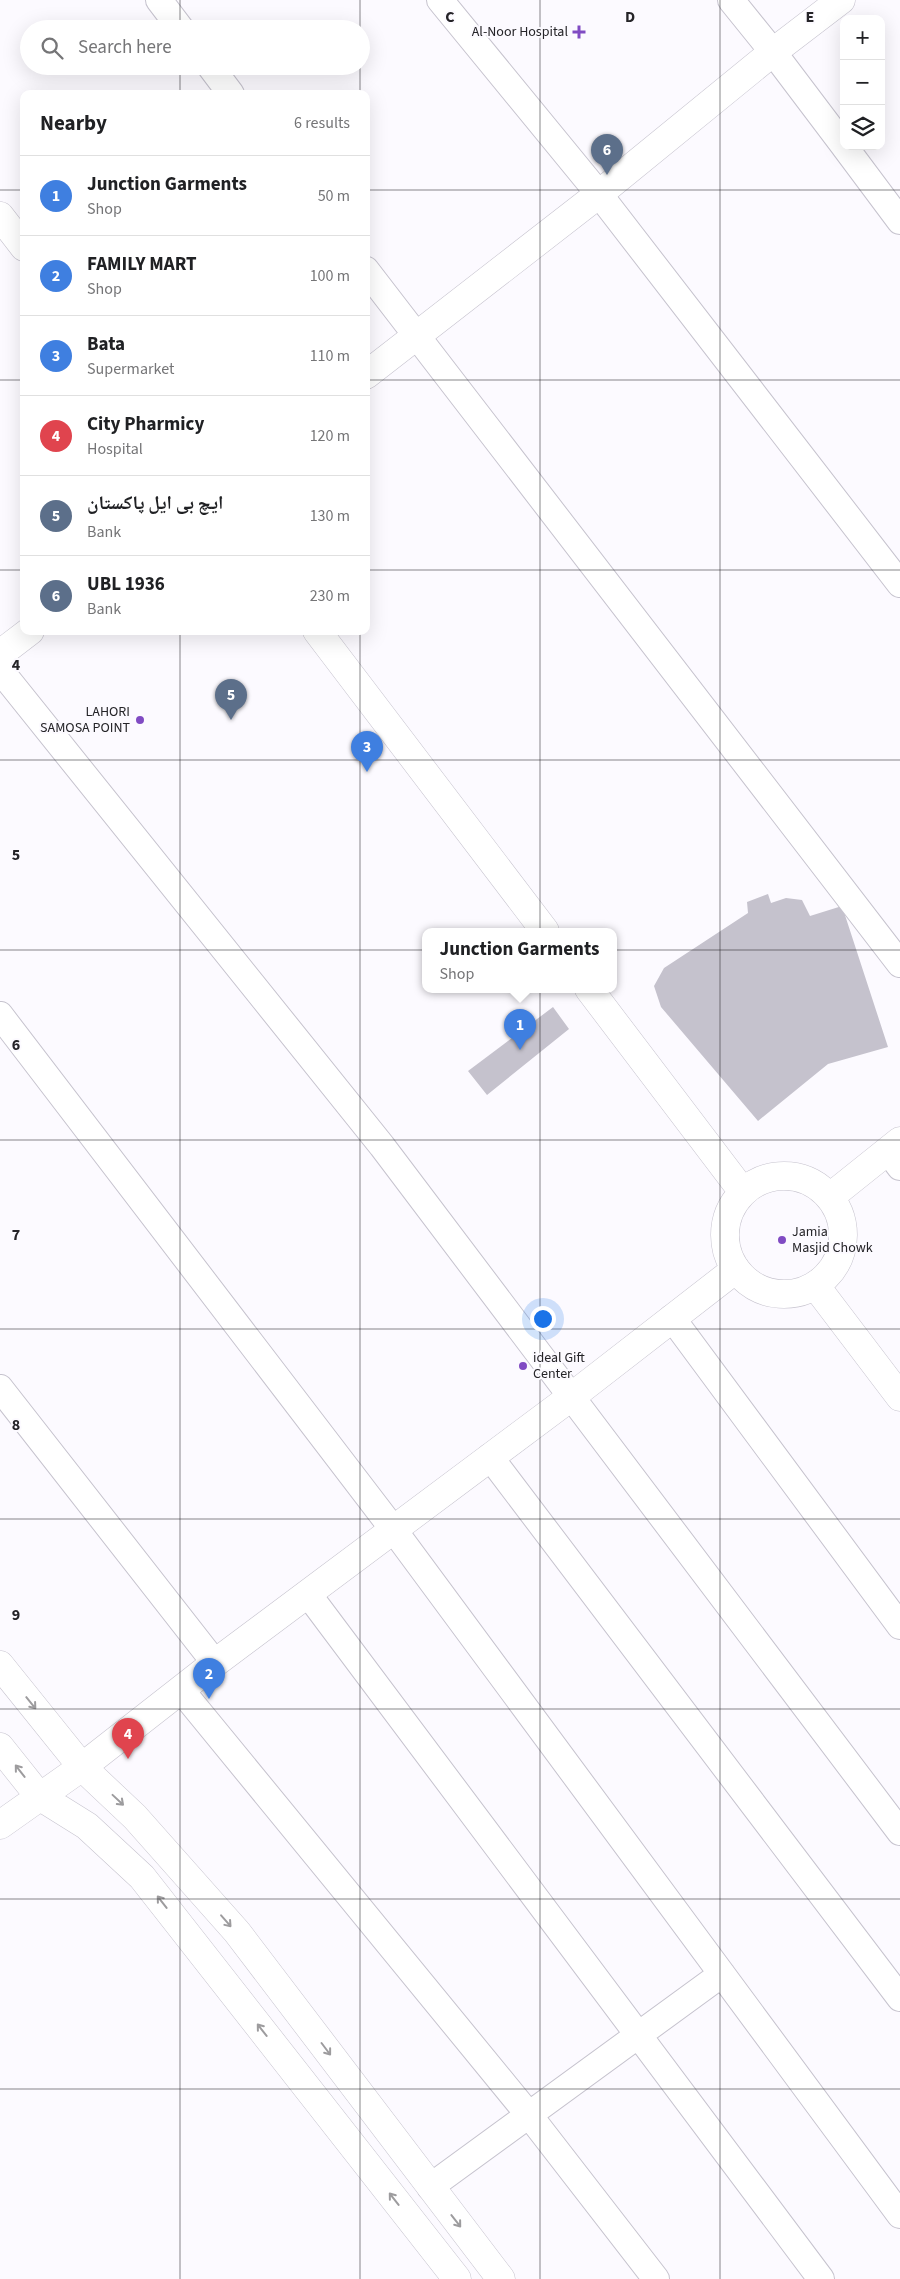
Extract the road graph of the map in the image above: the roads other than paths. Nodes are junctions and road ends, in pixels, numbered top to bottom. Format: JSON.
{"nodes":[{"id":1,"x":159,"y":0,"type":"edge"},
{"id":2,"x":440,"y":0,"type":"edge"},
{"id":3,"x":731,"y":0,"type":"edge"},
{"id":4,"x":841,"y":0,"type":"edge"},
{"id":5,"x":174,"y":20,"type":"edge"},
{"id":6,"x":773,"y":52,"type":"junction"},
{"id":7,"x":217,"y":75,"type":"edge"},
{"id":8,"x":228,"y":90,"type":"edge"},
{"id":9,"x":840,"y":141,"type":"edge"},
{"id":10,"x":847,"y":150,"type":"edge"},
{"id":11,"x":599,"y":194,"type":"junction"},
{"id":12,"x":0,"y":216,"type":"edge"},
{"id":13,"x":900,"y":220,"type":"edge"},
{"id":14,"x":20,"y":242,"type":"edge"},
{"id":15,"x":370,"y":275,"type":"edge"},
{"id":16,"x":417,"y":335,"type":"junction"},
{"id":17,"x":370,"y":372,"type":"edge"},
{"id":18,"x":897,"y":575,"type":"edge"},
{"id":19,"x":25,"y":635,"type":"edge"},
{"id":20,"x":320,"y":635,"type":"edge"},
{"id":21,"x":0,"y":654,"type":"edge"},
{"id":22,"x":0,"y":670,"type":"edge"},
{"id":23,"x":543,"y":928,"type":"edge"},
{"id":24,"x":900,"y":964,"type":"edge"},
{"id":25,"x":592,"y":993,"type":"edge"},
{"id":26,"x":0,"y":1015,"type":"edge"},
{"id":27,"x":896,"y":1153,"type":"edge"},
{"id":28,"x":743,"y":1192,"type":"junction"},
{"id":29,"x":830,"y":1197,"type":"junction"},
{"id":30,"x":736,"y":1269,"type":"junction"},
{"id":31,"x":816,"y":1285,"type":"junction"},
{"id":32,"x":672,"y":1318,"type":"junction"},
{"id":33,"x":0,"y":1388,"type":"edge"},
{"id":34,"x":571,"y":1397,"type":"junction"},
{"id":35,"x":900,"y":1397,"type":"edge"},
{"id":36,"x":490,"y":1457,"type":"junction"},
{"id":37,"x":392,"y":1529,"type":"junction"},
{"id":38,"x":308,"y":1594,"type":"junction"},
{"id":39,"x":900,"y":1626,"type":"edge"},
{"id":40,"x":215,"y":1663,"type":"junction"},
{"id":41,"x":0,"y":1665,"type":"edge"},
{"id":42,"x":181,"y":1690,"type":"junction"},
{"id":43,"x":0,"y":1747,"type":"edge"},
{"id":44,"x":82,"y":1767,"type":"junction"},
{"id":45,"x":39,"y":1796,"type":"junction"},
{"id":46,"x":0,"y":1824,"type":"edge"},
{"id":47,"x":900,"y":1832,"type":"edge"},
{"id":48,"x":722,"y":1974,"type":"junction"},
{"id":49,"x":900,"y":1998,"type":"edge"},
{"id":50,"x":638,"y":2035,"type":"junction"},
{"id":51,"x":529,"y":2115,"type":"junction"},
{"id":52,"x":430,"y":2187,"type":"junction"},
{"id":53,"x":900,"y":2216,"type":"edge"},
{"id":54,"x":457,"y":2279,"type":"edge"},
{"id":55,"x":501,"y":2279,"type":"edge"},
{"id":56,"x":656,"y":2279,"type":"edge"},
{"id":57,"x":821,"y":2279,"type":"edge"}],
"edges":[{"from":1,"to":5,"type":"street"},
{"from":2,"to":11,"type":"street"},
{"from":3,"to":6,"type":"street"},
{"from":4,"to":6,"type":"street"},
{"from":6,"to":9,"type":"street"},
{"from":6,"to":11,"type":"street"},
{"from":7,"to":8,"type":"street"},
{"from":10,"to":13,"type":"street"},
{"from":11,"to":16,"type":"street"},
{"from":11,"to":18,"type":"street"},
{"from":12,"to":14,"type":"street"},
{"from":15,"to":16,"type":"street"},
{"from":16,"to":17,"type":"street"},
{"from":16,"to":24,"type":"street"},
{"from":19,"to":21,"type":"street"},
{"from":20,"to":23,"type":"street"},
{"from":22,"to":34,"type":"street"},
{"from":25,"to":28,"type":"street"},
{"from":26,"to":37,"type":"street"},
{"from":27,"to":29,"type":"street"},
{"from":28,"to":29,"type":"street"},
{"from":28,"to":30,"type":"street"},
{"from":29,"to":31,"type":"street"},
{"from":30,"to":31,"type":"street"},
{"from":30,"to":32,"type":"street"},
{"from":31,"to":35,"type":"street"},
{"from":32,"to":34,"type":"street"},
{"from":32,"to":39,"type":"street"},
{"from":33,"to":40,"type":"street"},
{"from":34,"to":36,"type":"street"},
{"from":34,"to":47,"type":"street"},
{"from":36,"to":37,"type":"street"},
{"from":36,"to":49,"type":"street"},
{"from":37,"to":38,"type":"street"},
{"from":37,"to":48,"type":"street"},
{"from":38,"to":40,"type":"street"},
{"from":38,"to":50,"type":"street"},
{"from":40,"to":42,"type":"street"},
{"from":41,"to":44,"type":"street","one_way":true},
{"from":42,"to":44,"type":"street"},
{"from":42,"to":51,"type":"street"},
{"from":45,"to":43,"type":"street","one_way":true},
{"from":44,"to":45,"type":"street"},
{"from":44,"to":52,"type":"street","one_way":true},
{"from":45,"to":46,"type":"street"},
{"from":54,"to":45,"type":"street","one_way":true},
{"from":48,"to":50,"type":"street"},
{"from":48,"to":53,"type":"street"},
{"from":50,"to":51,"type":"street"},
{"from":50,"to":57,"type":"street"},
{"from":51,"to":52,"type":"street"},
{"from":51,"to":56,"type":"street"},
{"from":52,"to":55,"type":"street","one_way":true}]}
